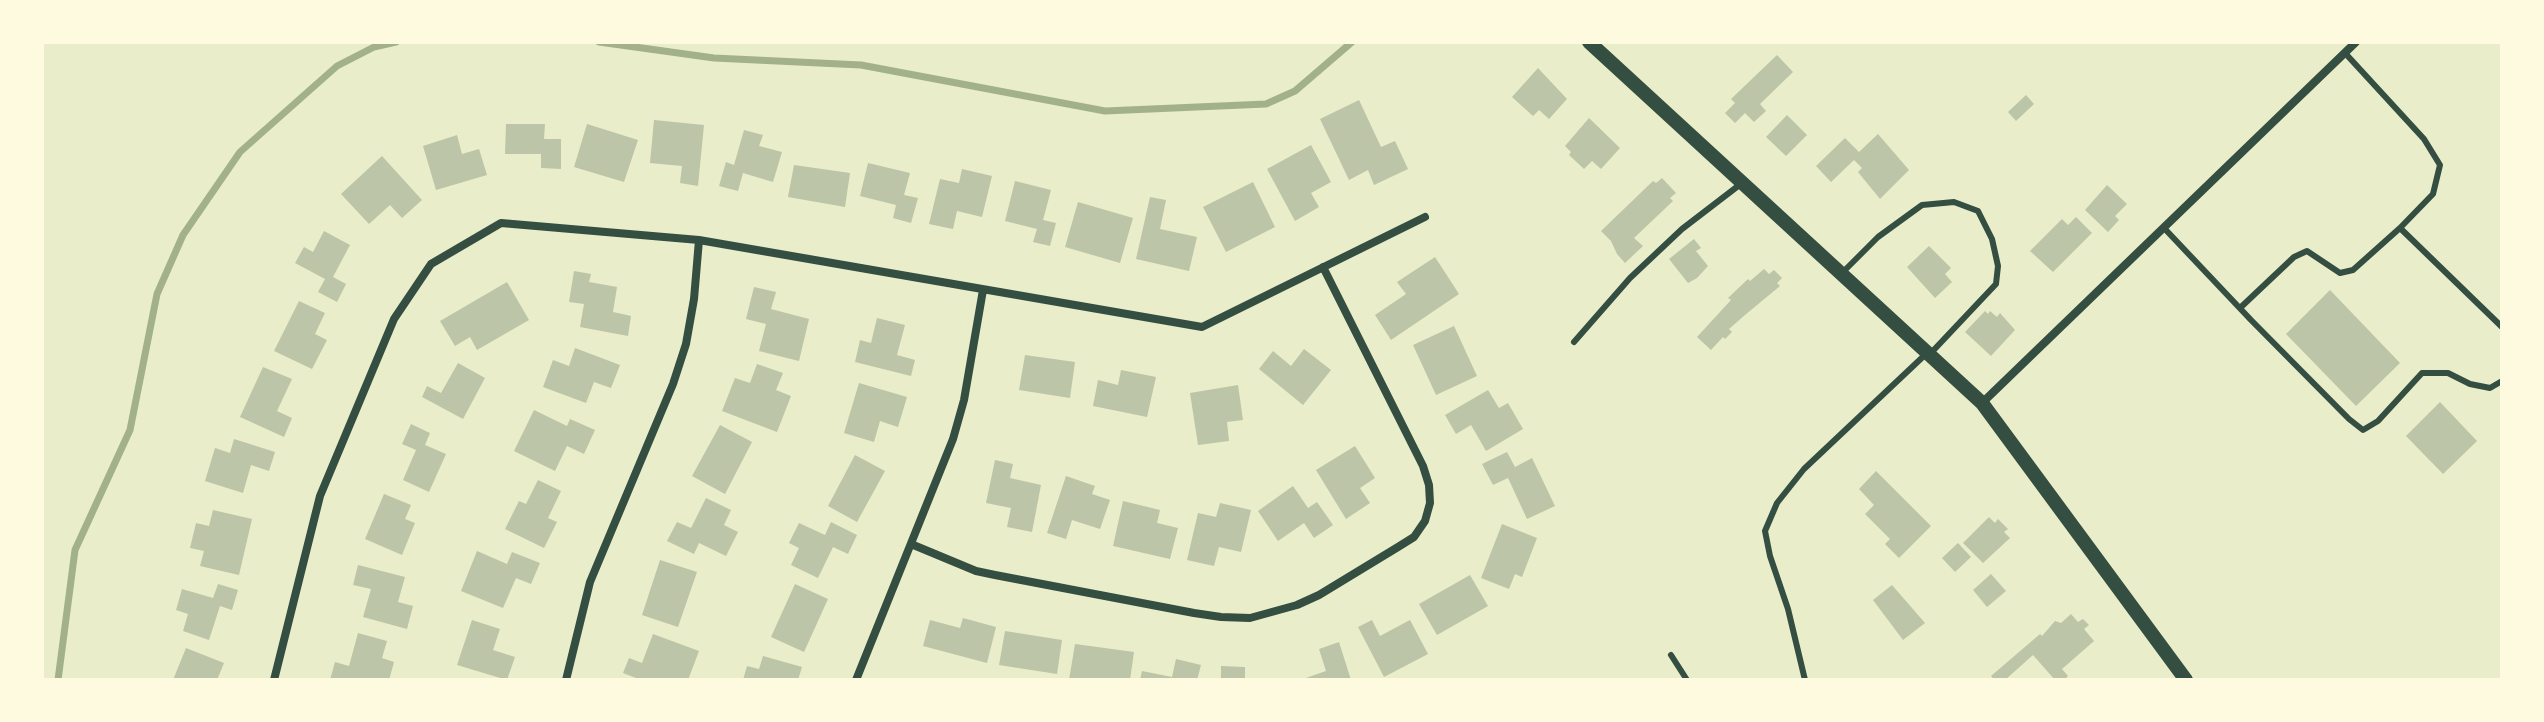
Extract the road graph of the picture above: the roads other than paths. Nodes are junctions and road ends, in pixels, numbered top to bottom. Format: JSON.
{"nodes":[{"id":1,"x":1589,"y":42,"type":"edge"},
{"id":2,"x":2356,"y":42,"type":"edge"},
{"id":3,"x":2345,"y":53,"type":"junction"},
{"id":4,"x":1742,"y":183,"type":"junction"},
{"id":5,"x":1425,"y":217,"type":"dead end"},
{"id":6,"x":2164,"y":228,"type":"junction"},
{"id":7,"x":2400,"y":228,"type":"junction"},
{"id":8,"x":699,"y":240,"type":"junction"},
{"id":9,"x":1323,"y":267,"type":"junction"},
{"id":10,"x":1841,"y":274,"type":"junction"},
{"id":11,"x":983,"y":290,"type":"junction"},
{"id":12,"x":2240,"y":308,"type":"junction"},
{"id":13,"x":2502,"y":327,"type":"edge"},
{"id":14,"x":1574,"y":342,"type":"dead end"},
{"id":15,"x":1928,"y":354,"type":"junction"},
{"id":16,"x":2502,"y":381,"type":"edge"},
{"id":17,"x":1982,"y":403,"type":"junction"},
{"id":18,"x":911,"y":544,"type":"junction"},
{"id":19,"x":1671,"y":655,"type":"dead end"},
{"id":20,"x":274,"y":680,"type":"edge"},
{"id":21,"x":566,"y":680,"type":"edge"},
{"id":22,"x":856,"y":680,"type":"edge"},
{"id":23,"x":1687,"y":680,"type":"edge"},
{"id":24,"x":1805,"y":680,"type":"edge"},
{"id":25,"x":2186,"y":680,"type":"edge"}],
"edges":[{"from":1,"to":4,"type":"street"},
{"from":2,"to":3,"type":"street"},
{"from":3,"to":6,"type":"street"},
{"from":3,"to":7,"type":"lane"},
{"from":4,"to":10,"type":"street"},
{"from":4,"to":14,"type":"lane"},
{"from":5,"to":9,"type":"street"},
{"from":6,"to":12,"type":"lane"},
{"from":6,"to":17,"type":"street"},
{"from":7,"to":12,"type":"lane"},
{"from":7,"to":13,"type":"lane"},
{"from":8,"to":11,"type":"street"},
{"from":8,"to":20,"type":"street"},
{"from":8,"to":21,"type":"street"},
{"from":9,"to":11,"type":"street"},
{"from":9,"to":18,"type":"street"},
{"from":10,"to":15,"type":"street"},
{"from":10,"to":15,"type":"lane"},
{"from":11,"to":18,"type":"street"},
{"from":12,"to":16,"type":"lane"},
{"from":15,"to":17,"type":"street"},
{"from":15,"to":24,"type":"lane"},
{"from":17,"to":25,"type":"street"},
{"from":18,"to":22,"type":"street"},
{"from":19,"to":23,"type":"lane"}]}
